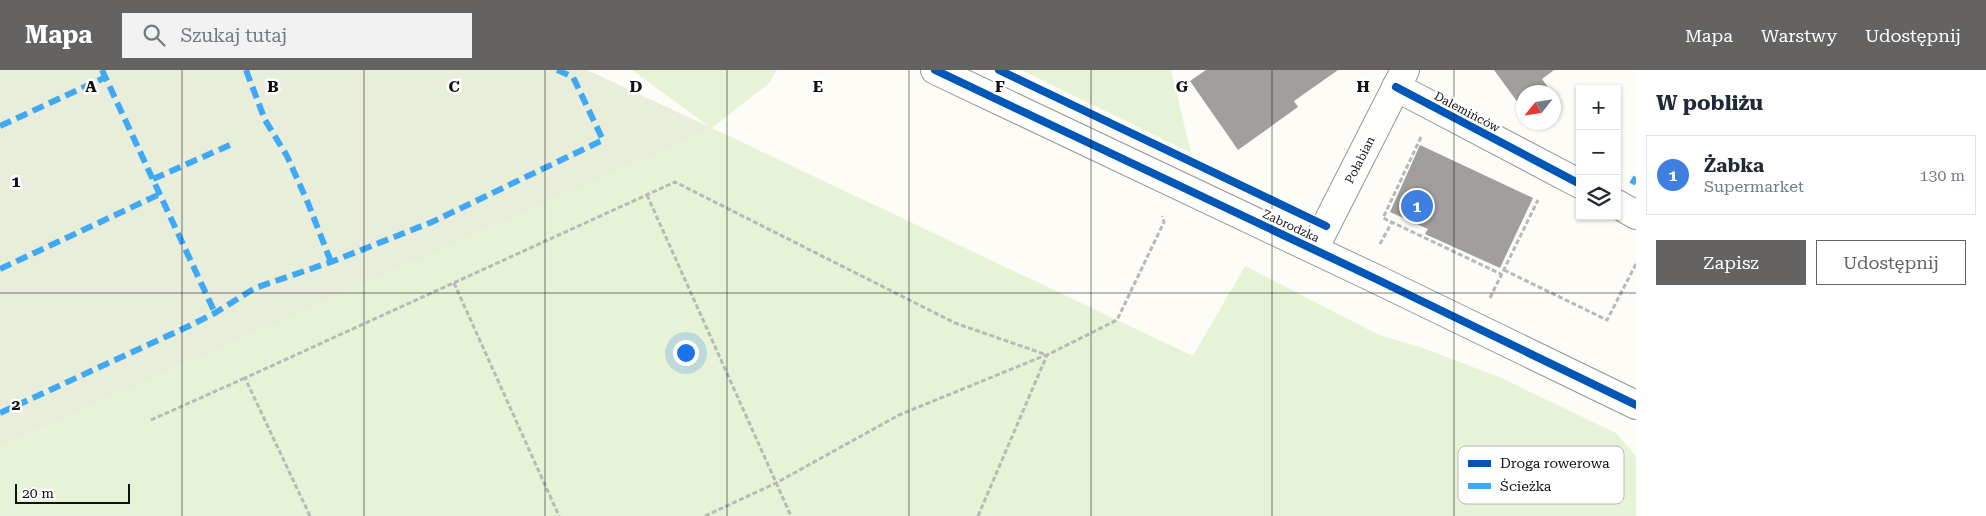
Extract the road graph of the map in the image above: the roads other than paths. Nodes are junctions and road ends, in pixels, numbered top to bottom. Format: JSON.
{"nodes":[{"id":1,"x":934,"y":70,"type":"edge"},
{"id":2,"x":1401,"y":79,"type":"edge"},
{"id":3,"x":1576,"y":182,"type":"edge"},
{"id":4,"x":1621,"y":207,"type":"edge"},
{"id":5,"x":1636,"y":216,"type":"edge"},
{"id":6,"x":1314,"y":249,"type":"junction"},
{"id":7,"x":1636,"y":405,"type":"edge"}],
"edges":[{"from":1,"to":6,"type":"street","name":"Zabrodzka"},
{"from":2,"to":3,"type":"street","name":"Dalemińców"},
{"from":2,"to":6,"type":"street","name":"Połabian"},
{"from":4,"to":5,"type":"street"},
{"from":6,"to":7,"type":"street","name":"Zabrodzka"}]}
